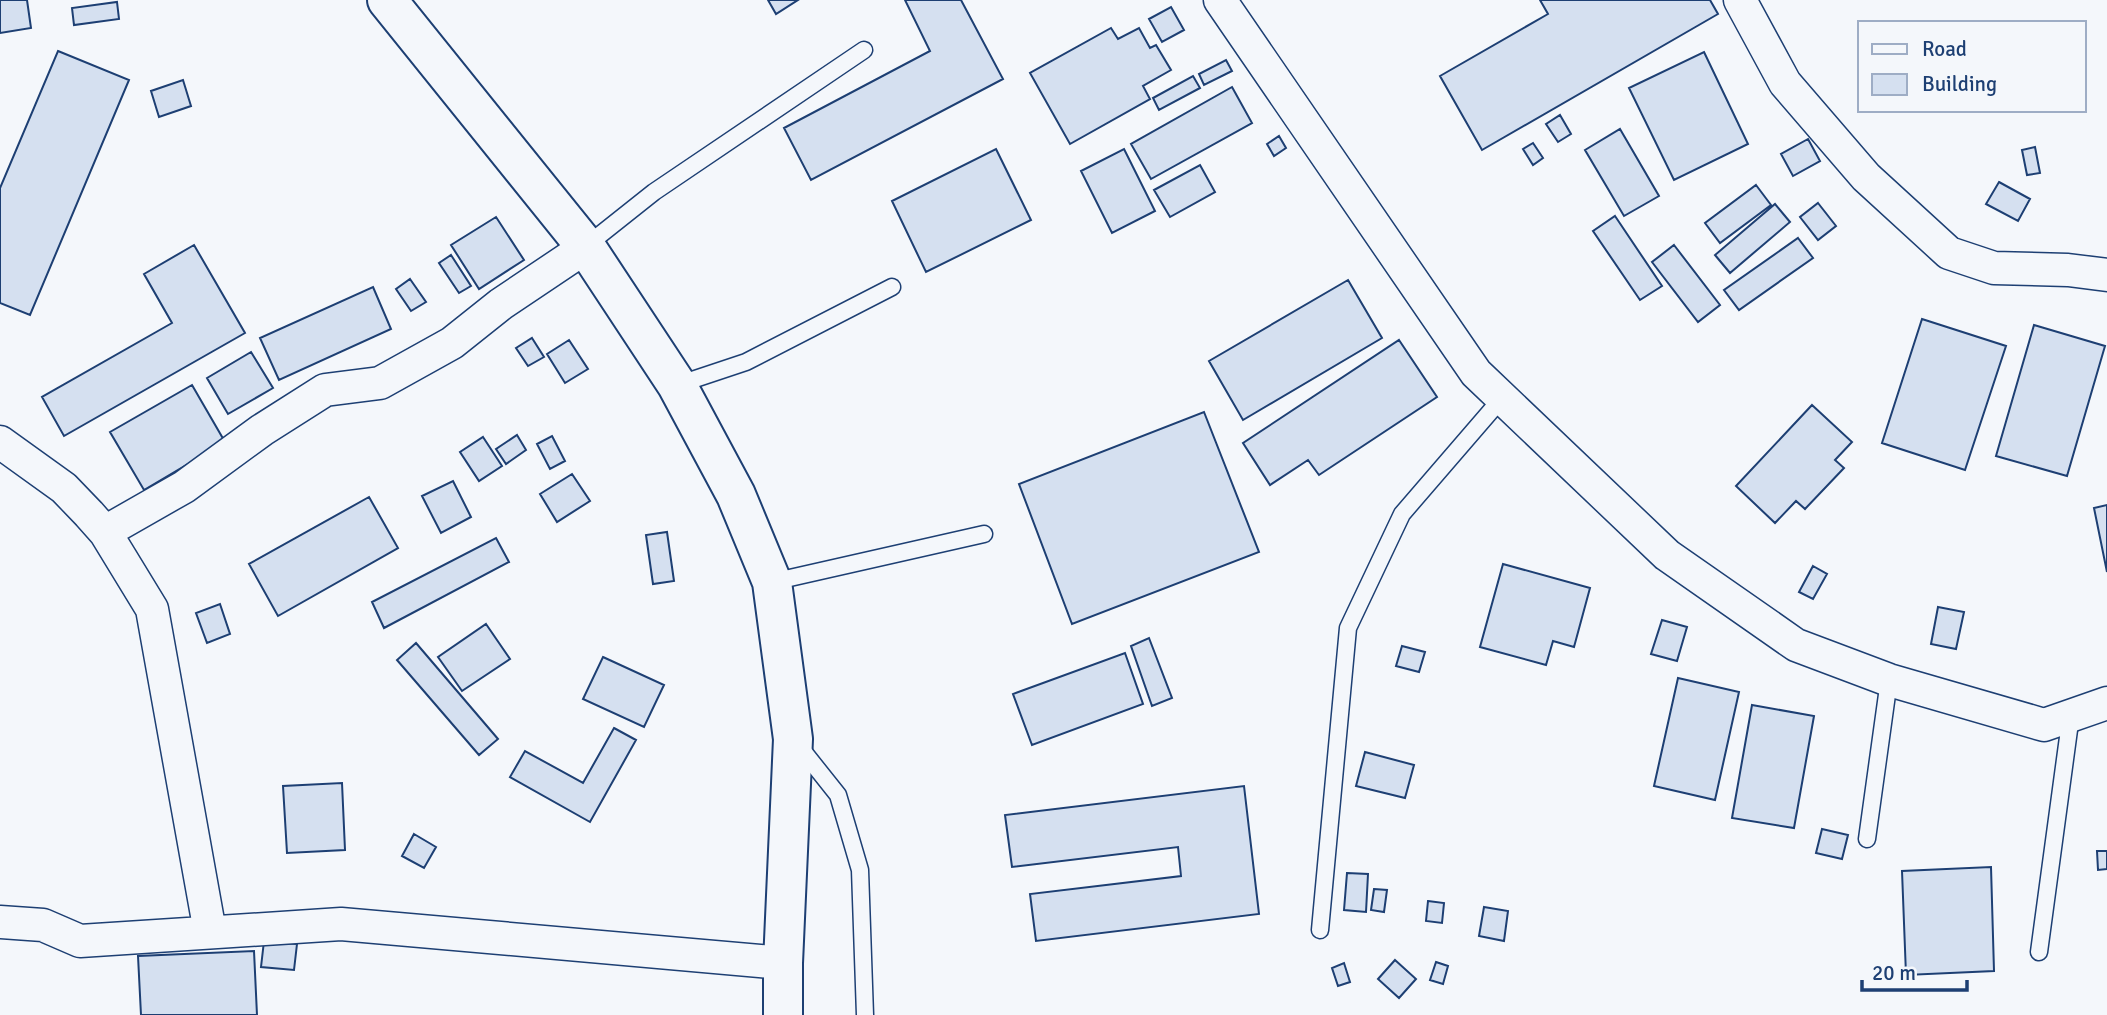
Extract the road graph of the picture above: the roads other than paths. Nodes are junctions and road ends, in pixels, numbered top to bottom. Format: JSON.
{"nodes":[{"id":1,"x":387,"y":0,"type":"edge"},
{"id":2,"x":1220,"y":0,"type":"edge"},
{"id":3,"x":1740,"y":0,"type":"edge"},
{"id":4,"x":864,"y":50,"type":"dead end"},
{"id":5,"x":586,"y":247,"type":"junction"},
{"id":6,"x":2107,"y":275,"type":"edge"},
{"id":7,"x":892,"y":286,"type":"dead end"},
{"id":8,"x":677,"y":385,"type":"junction"},
{"id":9,"x":1502,"y":398,"type":"junction"},
{"id":10,"x":0,"y":442,"type":"edge"},
{"id":11,"x":105,"y":532,"type":"junction"},
{"id":12,"x":984,"y":534,"type":"dead end"},
{"id":13,"x":772,"y":582,"type":"junction"},
{"id":14,"x":1889,"y":680,"type":"junction"},
{"id":15,"x":2107,"y":703,"type":"edge"},
{"id":16,"x":2071,"y":715,"type":"junction"},
{"id":17,"x":793,"y":738,"type":"junction"},
{"id":18,"x":1867,"y":839,"type":"dead end"},
{"id":19,"x":0,"y":922,"type":"edge"},
{"id":20,"x":1320,"y":930,"type":"dead end"},
{"id":21,"x":210,"y":932,"type":"junction"},
{"id":22,"x":2039,"y":953,"type":"dead end"},
{"id":23,"x":783,"y":963,"type":"junction"},
{"id":24,"x":783,"y":1015,"type":"edge"},
{"id":25,"x":864,"y":1015,"type":"edge"}],
"edges":[{"from":1,"to":5,"type":"street"},
{"from":2,"to":9,"type":"street"},
{"from":3,"to":6,"type":"street"},
{"from":4,"to":5,"type":"lane"},
{"from":5,"to":8,"type":"street"},
{"from":5,"to":11,"type":"street"},
{"from":7,"to":8,"type":"lane"},
{"from":8,"to":13,"type":"street"},
{"from":9,"to":14,"type":"street"},
{"from":9,"to":20,"type":"lane"},
{"from":10,"to":11,"type":"street"},
{"from":11,"to":21,"type":"street"},
{"from":12,"to":13,"type":"lane"},
{"from":13,"to":17,"type":"street"},
{"from":14,"to":16,"type":"street"},
{"from":14,"to":18,"type":"lane"},
{"from":15,"to":16,"type":"street"},
{"from":16,"to":22,"type":"lane"},
{"from":17,"to":23,"type":"street"},
{"from":17,"to":25,"type":"lane"},
{"from":19,"to":21,"type":"street"},
{"from":21,"to":23,"type":"street"},
{"from":23,"to":24,"type":"street"}]}
